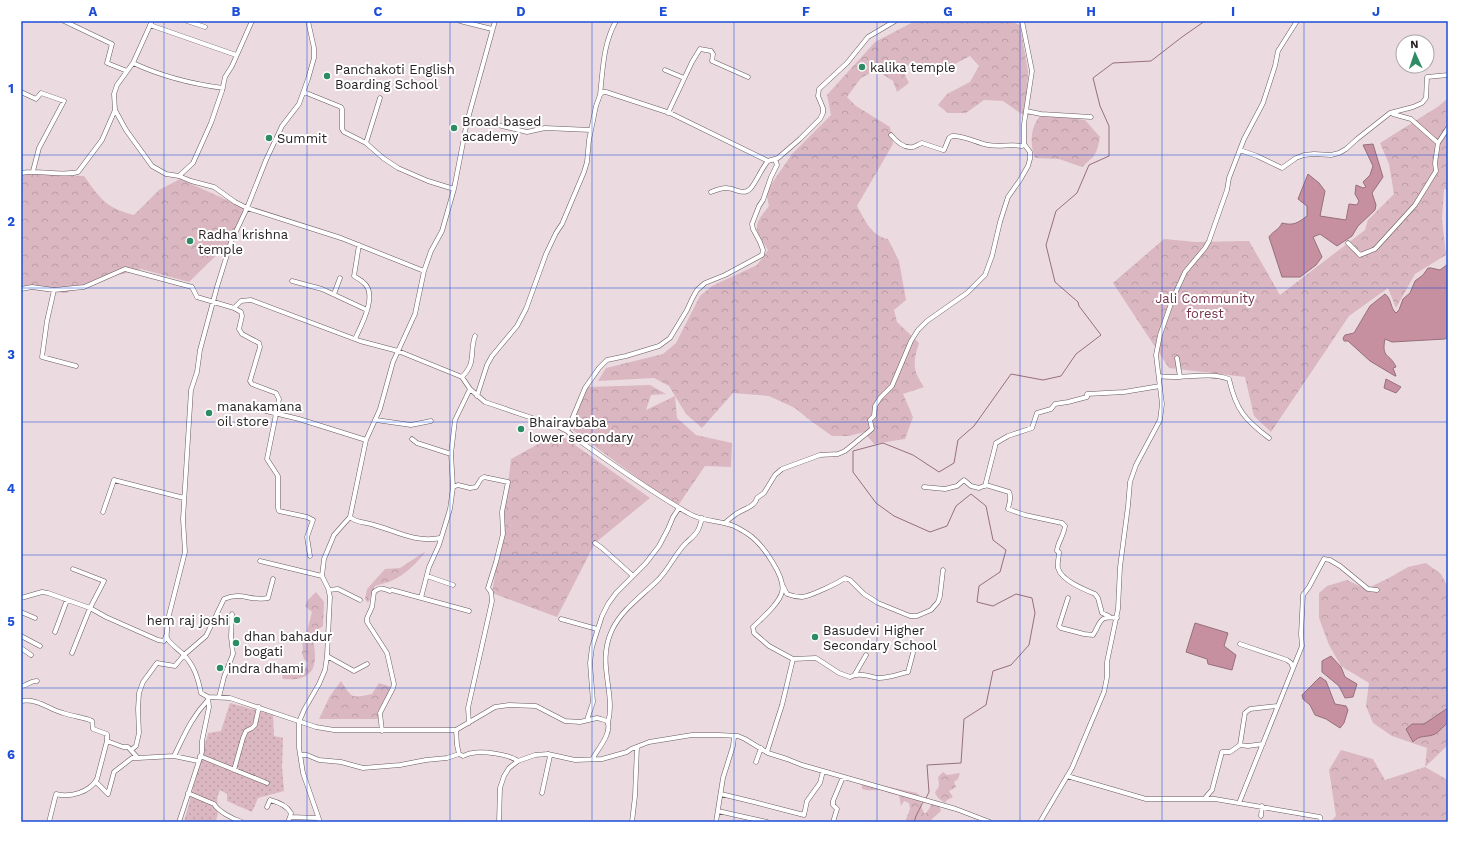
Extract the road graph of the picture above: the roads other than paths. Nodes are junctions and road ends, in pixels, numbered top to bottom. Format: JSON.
{"nodes":[{"id":1,"x":64,"y":21,"type":"edge"},
{"id":2,"x":187,"y":21,"type":"edge"},
{"id":3,"x":308,"y":21,"type":"edge"},
{"id":4,"x":460,"y":21,"type":"edge"},
{"id":5,"x":495,"y":21,"type":"edge"},
{"id":6,"x":616,"y":21,"type":"edge"},
{"id":7,"x":895,"y":21,"type":"edge"},
{"id":8,"x":1022,"y":21,"type":"edge"},
{"id":9,"x":1297,"y":21,"type":"edge"},
{"id":10,"x":250,"y":22,"type":"edge"},
{"id":11,"x":151,"y":23,"type":"edge"},
{"id":12,"x":205,"y":27,"type":"dead end"},
{"id":13,"x":492,"y":29,"type":"junction"},
{"id":14,"x":236,"y":55,"type":"junction"},
{"id":15,"x":133,"y":63,"type":"junction"},
{"id":16,"x":127,"y":70,"type":"junction"},
{"id":17,"x":664,"y":70,"type":"dead end"},
{"id":18,"x":1448,"y":75,"type":"edge"},
{"id":19,"x":748,"y":77,"type":"dead end"},
{"id":20,"x":684,"y":78,"type":"junction"},
{"id":21,"x":223,"y":88,"type":"junction"},
{"id":22,"x":21,"y":92,"type":"edge"},
{"id":23,"x":304,"y":92,"type":"junction"},
{"id":24,"x":600,"y":95,"type":"junction"},
{"id":25,"x":380,"y":98,"type":"dead end"},
{"id":26,"x":115,"y":110,"type":"junction"},
{"id":27,"x":1026,"y":111,"type":"junction"},
{"id":28,"x":668,"y":113,"type":"junction"},
{"id":29,"x":1390,"y":113,"type":"junction"},
{"id":30,"x":1091,"y":117,"type":"dead end"},
{"id":31,"x":468,"y":118,"type":"junction"},
{"id":32,"x":1448,"y":128,"type":"edge"},
{"id":33,"x":591,"y":130,"type":"junction"},
{"id":34,"x":891,"y":135,"type":"dead end"},
{"id":35,"x":366,"y":143,"type":"junction"},
{"id":36,"x":1438,"y":143,"type":"junction"},
{"id":37,"x":1024,"y":144,"type":"junction"},
{"id":38,"x":1240,"y":150,"type":"junction"},
{"id":39,"x":775,"y":159,"type":"junction"},
{"id":40,"x":768,"y":162,"type":"junction"},
{"id":41,"x":33,"y":171,"type":"junction"},
{"id":42,"x":21,"y":173,"type":"edge"},
{"id":43,"x":179,"y":176,"type":"junction"},
{"id":44,"x":454,"y":188,"type":"junction"},
{"id":45,"x":711,"y":192,"type":"dead end"},
{"id":46,"x":247,"y":208,"type":"junction"},
{"id":47,"x":1348,"y":243,"type":"dead end"},
{"id":48,"x":359,"y":245,"type":"junction"},
{"id":49,"x":424,"y":271,"type":"junction"},
{"id":50,"x":340,"y":278,"type":"dead end"},
{"id":51,"x":292,"y":281,"type":"dead end"},
{"id":52,"x":21,"y":289,"type":"edge"},
{"id":53,"x":54,"y":290,"type":"junction"},
{"id":54,"x":334,"y":294,"type":"junction"},
{"id":55,"x":213,"y":302,"type":"junction"},
{"id":56,"x":234,"y":308,"type":"junction"},
{"id":57,"x":367,"y":310,"type":"junction"},
{"id":58,"x":475,"y":336,"type":"dead end"},
{"id":59,"x":356,"y":339,"type":"junction"},
{"id":60,"x":398,"y":351,"type":"junction"},
{"id":61,"x":1177,"y":358,"type":"dead end"},
{"id":62,"x":76,"y":366,"type":"dead end"},
{"id":63,"x":1159,"y":376,"type":"junction"},
{"id":64,"x":462,"y":377,"type":"junction"},
{"id":65,"x":1180,"y":377,"type":"junction"},
{"id":66,"x":1160,"y":386,"type":"junction"},
{"id":67,"x":470,"y":389,"type":"junction"},
{"id":68,"x":477,"y":396,"type":"junction"},
{"id":69,"x":266,"y":411,"type":"dead end"},
{"id":70,"x":276,"y":413,"type":"junction"},
{"id":71,"x":376,"y":420,"type":"junction"},
{"id":72,"x":432,"y":421,"type":"dead end"},
{"id":73,"x":568,"y":431,"type":"junction"},
{"id":74,"x":1269,"y":438,"type":"dead end"},
{"id":75,"x":412,"y":439,"type":"dead end"},
{"id":76,"x":366,"y":440,"type":"junction"},
{"id":77,"x":452,"y":454,"type":"junction"},
{"id":78,"x":984,"y":486,"type":"junction"},
{"id":79,"x":453,"y":487,"type":"junction"},
{"id":80,"x":924,"y":487,"type":"dead end"},
{"id":81,"x":184,"y":498,"type":"junction"},
{"id":82,"x":679,"y":508,"type":"junction"},
{"id":83,"x":103,"y":512,"type":"dead end"},
{"id":84,"x":350,"y":517,"type":"junction"},
{"id":85,"x":702,"y":518,"type":"junction"},
{"id":86,"x":725,"y":523,"type":"junction"},
{"id":87,"x":440,"y":538,"type":"junction"},
{"id":88,"x":595,"y":542,"type":"dead end"},
{"id":89,"x":310,"y":556,"type":"dead end"},
{"id":90,"x":260,"y":560,"type":"dead end"},
{"id":91,"x":73,"y":569,"type":"dead end"},
{"id":92,"x":944,"y":570,"type":"dead end"},
{"id":93,"x":632,"y":575,"type":"junction"},
{"id":94,"x":322,"y":576,"type":"junction"},
{"id":95,"x":427,"y":576,"type":"junction"},
{"id":96,"x":273,"y":579,"type":"dead end"},
{"id":97,"x":782,"y":584,"type":"junction"},
{"id":98,"x":453,"y":585,"type":"dead end"},
{"id":99,"x":329,"y":590,"type":"junction"},
{"id":100,"x":1377,"y":590,"type":"dead end"},
{"id":101,"x":21,"y":598,"type":"edge"},
{"id":102,"x":421,"y":598,"type":"junction"},
{"id":103,"x":1068,"y":598,"type":"dead end"},
{"id":104,"x":67,"y":600,"type":"junction"},
{"id":105,"x":360,"y":600,"type":"dead end"},
{"id":106,"x":90,"y":608,"type":"junction"},
{"id":107,"x":469,"y":611,"type":"dead end"},
{"id":108,"x":21,"y":612,"type":"edge"},
{"id":109,"x":232,"y":614,"type":"dead end"},
{"id":110,"x":1109,"y":616,"type":"junction"},
{"id":111,"x":35,"y":618,"type":"dead end"},
{"id":112,"x":1117,"y":618,"type":"junction"},
{"id":113,"x":561,"y":619,"type":"dead end"},
{"id":114,"x":597,"y":629,"type":"junction"},
{"id":115,"x":54,"y":632,"type":"dead end"},
{"id":116,"x":21,"y":636,"type":"edge"},
{"id":117,"x":166,"y":636,"type":"junction"},
{"id":118,"x":1240,"y":644,"type":"dead end"},
{"id":119,"x":40,"y":646,"type":"dead end"},
{"id":120,"x":21,"y":648,"type":"edge"},
{"id":121,"x":72,"y":653,"type":"dead end"},
{"id":122,"x":913,"y":653,"type":"dead end"},
{"id":123,"x":31,"y":655,"type":"dead end"},
{"id":124,"x":184,"y":655,"type":"junction"},
{"id":125,"x":866,"y":655,"type":"dead end"},
{"id":126,"x":327,"y":656,"type":"junction"},
{"id":127,"x":793,"y":659,"type":"junction"},
{"id":128,"x":367,"y":664,"type":"dead end"},
{"id":129,"x":1293,"y":668,"type":"junction"},
{"id":130,"x":855,"y":674,"type":"junction"},
{"id":131,"x":37,"y":681,"type":"dead end"},
{"id":132,"x":21,"y":686,"type":"edge"},
{"id":133,"x":219,"y":697,"type":"junction"},
{"id":134,"x":208,"y":698,"type":"junction"},
{"id":135,"x":21,"y":701,"type":"edge"},
{"id":136,"x":1277,"y":706,"type":"junction"},
{"id":137,"x":259,"y":707,"type":"junction"},
{"id":138,"x":587,"y":720,"type":"junction"},
{"id":139,"x":298,"y":722,"type":"junction"},
{"id":140,"x":469,"y":723,"type":"junction"},
{"id":141,"x":608,"y":723,"type":"junction"},
{"id":142,"x":456,"y":730,"type":"junction"},
{"id":143,"x":382,"y":731,"type":"junction"},
{"id":144,"x":734,"y":737,"type":"junction"},
{"id":145,"x":107,"y":741,"type":"junction"},
{"id":146,"x":1263,"y":744,"type":"junction"},
{"id":147,"x":1240,"y":745,"type":"junction"},
{"id":148,"x":637,"y":747,"type":"junction"},
{"id":149,"x":761,"y":748,"type":"junction"},
{"id":150,"x":131,"y":750,"type":"junction"},
{"id":151,"x":767,"y":752,"type":"junction"},
{"id":152,"x":459,"y":754,"type":"junction"},
{"id":153,"x":548,"y":754,"type":"junction"},
{"id":154,"x":300,"y":755,"type":"junction"},
{"id":155,"x":174,"y":756,"type":"junction"},
{"id":156,"x":200,"y":756,"type":"junction"},
{"id":157,"x":137,"y":758,"type":"junction"},
{"id":158,"x":593,"y":758,"type":"junction"},
{"id":159,"x":518,"y":761,"type":"junction"},
{"id":160,"x":198,"y":762,"type":"junction"},
{"id":161,"x":756,"y":762,"type":"dead end"},
{"id":162,"x":234,"y":770,"type":"junction"},
{"id":163,"x":823,"y":771,"type":"junction"},
{"id":164,"x":1067,"y":776,"type":"junction"},
{"id":165,"x":843,"y":777,"type":"junction"},
{"id":166,"x":96,"y":782,"type":"junction"},
{"id":167,"x":267,"y":783,"type":"dead end"},
{"id":168,"x":188,"y":793,"type":"junction"},
{"id":169,"x":542,"y":793,"type":"dead end"},
{"id":170,"x":721,"y":794,"type":"junction"},
{"id":171,"x":1204,"y":798,"type":"junction"},
{"id":172,"x":1240,"y":803,"type":"junction"},
{"id":173,"x":1262,"y":806,"type":"junction"},
{"id":174,"x":267,"y":807,"type":"dead end"},
{"id":175,"x":718,"y":811,"type":"junction"},
{"id":176,"x":1261,"y":816,"type":"dead end"},
{"id":177,"x":290,"y":817,"type":"junction"},
{"id":178,"x":319,"y":820,"type":"edge"},
{"id":179,"x":49,"y":822,"type":"edge"},
{"id":180,"x":178,"y":822,"type":"edge"},
{"id":181,"x":242,"y":822,"type":"edge"},
{"id":182,"x":288,"y":822,"type":"edge"},
{"id":183,"x":499,"y":822,"type":"edge"},
{"id":184,"x":632,"y":822,"type":"edge"},
{"id":185,"x":716,"y":822,"type":"edge"},
{"id":186,"x":767,"y":822,"type":"edge"},
{"id":187,"x":833,"y":822,"type":"edge"},
{"id":188,"x":990,"y":822,"type":"edge"},
{"id":189,"x":1040,"y":822,"type":"edge"},
{"id":190,"x":1321,"y":822,"type":"edge"}],
"edges":[{"from":1,"to":16,"type":"street"},
{"from":2,"to":12,"type":"street"},
{"from":3,"to":23,"type":"street"},
{"from":4,"to":13,"type":"street"},
{"from":5,"to":13,"type":"street"},
{"from":6,"to":24,"type":"street"},
{"from":7,"to":39,"type":"street"},
{"from":8,"to":27,"type":"street"},
{"from":9,"to":38,"type":"street"},
{"from":10,"to":14,"type":"street"},
{"from":11,"to":14,"type":"street"},
{"from":11,"to":15,"type":"street"},
{"from":13,"to":31,"type":"street"},
{"from":14,"to":21,"type":"street"},
{"from":15,"to":16,"type":"street"},
{"from":15,"to":21,"type":"street"},
{"from":16,"to":26,"type":"street"},
{"from":17,"to":20,"type":"street"},
{"from":18,"to":29,"type":"street"},
{"from":19,"to":20,"type":"street"},
{"from":20,"to":28,"type":"street"},
{"from":21,"to":43,"type":"street"},
{"from":22,"to":41,"type":"street"},
{"from":23,"to":35,"type":"street"},
{"from":23,"to":46,"type":"street"},
{"from":24,"to":28,"type":"street"},
{"from":24,"to":33,"type":"street"},
{"from":25,"to":35,"type":"street"},
{"from":26,"to":41,"type":"street"},
{"from":26,"to":43,"type":"street"},
{"from":27,"to":30,"type":"street"},
{"from":27,"to":37,"type":"street"},
{"from":28,"to":40,"type":"street"},
{"from":29,"to":36,"type":"street"},
{"from":29,"to":38,"type":"street"},
{"from":31,"to":33,"type":"street"},
{"from":31,"to":44,"type":"street"},
{"from":32,"to":36,"type":"street"},
{"from":33,"to":68,"type":"street"},
{"from":34,"to":37,"type":"street"},
{"from":35,"to":44,"type":"street"},
{"from":36,"to":47,"type":"street"},
{"from":37,"to":86,"type":"street"},
{"from":38,"to":63,"type":"street"},
{"from":39,"to":40,"type":"street"},
{"from":39,"to":73,"type":"street"},
{"from":40,"to":45,"type":"street"},
{"from":41,"to":42,"type":"street"},
{"from":43,"to":46,"type":"street"},
{"from":44,"to":49,"type":"street"},
{"from":46,"to":48,"type":"street"},
{"from":46,"to":55,"type":"street"},
{"from":48,"to":49,"type":"street"},
{"from":48,"to":57,"type":"street"},
{"from":49,"to":60,"type":"street"},
{"from":50,"to":54,"type":"street"},
{"from":51,"to":54,"type":"street"},
{"from":52,"to":53,"type":"street"},
{"from":53,"to":55,"type":"street"},
{"from":53,"to":62,"type":"street"},
{"from":54,"to":57,"type":"street"},
{"from":55,"to":56,"type":"street"},
{"from":55,"to":81,"type":"street"},
{"from":56,"to":59,"type":"street"},
{"from":56,"to":70,"type":"street"},
{"from":57,"to":59,"type":"street"},
{"from":58,"to":64,"type":"street"},
{"from":59,"to":60,"type":"street"},
{"from":60,"to":64,"type":"street"},
{"from":60,"to":71,"type":"street"},
{"from":61,"to":65,"type":"street"},
{"from":63,"to":65,"type":"street"},
{"from":63,"to":66,"type":"street"},
{"from":64,"to":67,"type":"street"},
{"from":65,"to":74,"type":"street"},
{"from":66,"to":78,"type":"street"},
{"from":66,"to":112,"type":"street"},
{"from":67,"to":68,"type":"street"},
{"from":67,"to":77,"type":"street"},
{"from":68,"to":73,"type":"street"},
{"from":69,"to":70,"type":"street"},
{"from":70,"to":76,"type":"street"},
{"from":70,"to":89,"type":"street"},
{"from":71,"to":72,"type":"street"},
{"from":71,"to":76,"type":"street"},
{"from":73,"to":82,"type":"street"},
{"from":75,"to":77,"type":"street"},
{"from":76,"to":84,"type":"street"},
{"from":77,"to":79,"type":"street"},
{"from":78,"to":80,"type":"street"},
{"from":78,"to":110,"type":"street"},
{"from":79,"to":87,"type":"street"},
{"from":79,"to":140,"type":"street"},
{"from":81,"to":83,"type":"street"},
{"from":81,"to":117,"type":"street"},
{"from":82,"to":85,"type":"street"},
{"from":82,"to":93,"type":"street"},
{"from":84,"to":87,"type":"street"},
{"from":84,"to":94,"type":"street"},
{"from":85,"to":86,"type":"street"},
{"from":85,"to":141,"type":"street"},
{"from":86,"to":97,"type":"street"},
{"from":87,"to":95,"type":"street"},
{"from":88,"to":93,"type":"street"},
{"from":90,"to":94,"type":"street"},
{"from":91,"to":106,"type":"street"},
{"from":92,"to":97,"type":"street"},
{"from":93,"to":114,"type":"street"},
{"from":94,"to":99,"type":"street"},
{"from":95,"to":98,"type":"street"},
{"from":95,"to":102,"type":"street"},
{"from":96,"to":124,"type":"street"},
{"from":97,"to":127,"type":"street"},
{"from":99,"to":105,"type":"street"},
{"from":99,"to":126,"type":"street"},
{"from":100,"to":129,"type":"street"},
{"from":101,"to":104,"type":"street"},
{"from":102,"to":107,"type":"street"},
{"from":102,"to":143,"type":"street"},
{"from":103,"to":110,"type":"street"},
{"from":104,"to":106,"type":"street"},
{"from":104,"to":115,"type":"street"},
{"from":106,"to":117,"type":"street"},
{"from":106,"to":121,"type":"street"},
{"from":108,"to":111,"type":"street"},
{"from":109,"to":133,"type":"street"},
{"from":110,"to":112,"type":"street"},
{"from":112,"to":164,"type":"street"},
{"from":113,"to":114,"type":"street"},
{"from":114,"to":138,"type":"street"},
{"from":116,"to":119,"type":"street"},
{"from":117,"to":124,"type":"street"},
{"from":118,"to":129,"type":"street"},
{"from":120,"to":123,"type":"street"},
{"from":122,"to":130,"type":"street"},
{"from":124,"to":134,"type":"street"},
{"from":124,"to":150,"type":"street"},
{"from":125,"to":130,"type":"street"},
{"from":126,"to":128,"type":"street"},
{"from":126,"to":139,"type":"street"},
{"from":127,"to":130,"type":"street"},
{"from":127,"to":151,"type":"street"},
{"from":129,"to":136,"type":"street"},
{"from":131,"to":132,"type":"street"},
{"from":133,"to":134,"type":"street"},
{"from":133,"to":137,"type":"street"},
{"from":134,"to":155,"type":"street"},
{"from":134,"to":156,"type":"street"},
{"from":135,"to":145,"type":"street"},
{"from":136,"to":146,"type":"street"},
{"from":136,"to":147,"type":"street"},
{"from":137,"to":139,"type":"street"},
{"from":137,"to":162,"type":"street"},
{"from":138,"to":140,"type":"street"},
{"from":138,"to":141,"type":"street"},
{"from":139,"to":143,"type":"street"},
{"from":139,"to":154,"type":"street"},
{"from":140,"to":142,"type":"street"},
{"from":141,"to":158,"type":"street"},
{"from":142,"to":143,"type":"street"},
{"from":142,"to":152,"type":"street"},
{"from":144,"to":148,"type":"street"},
{"from":144,"to":149,"type":"street"},
{"from":144,"to":170,"type":"street"},
{"from":145,"to":150,"type":"street"},
{"from":145,"to":166,"type":"street"},
{"from":146,"to":147,"type":"street"},
{"from":146,"to":172,"type":"street"},
{"from":147,"to":171,"type":"street"},
{"from":148,"to":158,"type":"street"},
{"from":148,"to":184,"type":"street"},
{"from":149,"to":151,"type":"street"},
{"from":149,"to":161,"type":"street"},
{"from":150,"to":157,"type":"street"},
{"from":151,"to":163,"type":"street"},
{"from":152,"to":154,"type":"street"},
{"from":152,"to":159,"type":"street"},
{"from":153,"to":158,"type":"street"},
{"from":153,"to":159,"type":"street"},
{"from":153,"to":169,"type":"street"},
{"from":154,"to":178,"type":"street"},
{"from":155,"to":157,"type":"street"},
{"from":155,"to":160,"type":"street"},
{"from":156,"to":160,"type":"street"},
{"from":156,"to":162,"type":"street"},
{"from":157,"to":166,"type":"street"},
{"from":159,"to":183,"type":"street"},
{"from":160,"to":168,"type":"street"},
{"from":162,"to":167,"type":"street"},
{"from":163,"to":165,"type":"street"},
{"from":163,"to":170,"type":"street"},
{"from":164,"to":171,"type":"street"},
{"from":164,"to":189,"type":"street"},
{"from":165,"to":187,"type":"street"},
{"from":165,"to":188,"type":"street"},
{"from":166,"to":179,"type":"street"},
{"from":168,"to":180,"type":"street"},
{"from":168,"to":181,"type":"street"},
{"from":170,"to":175,"type":"street"},
{"from":171,"to":172,"type":"street"},
{"from":172,"to":173,"type":"street"},
{"from":173,"to":176,"type":"street"},
{"from":173,"to":190,"type":"street"},
{"from":174,"to":177,"type":"street"},
{"from":175,"to":185,"type":"street"},
{"from":175,"to":186,"type":"street"},
{"from":177,"to":178,"type":"street"},
{"from":177,"to":182,"type":"street"}]}
